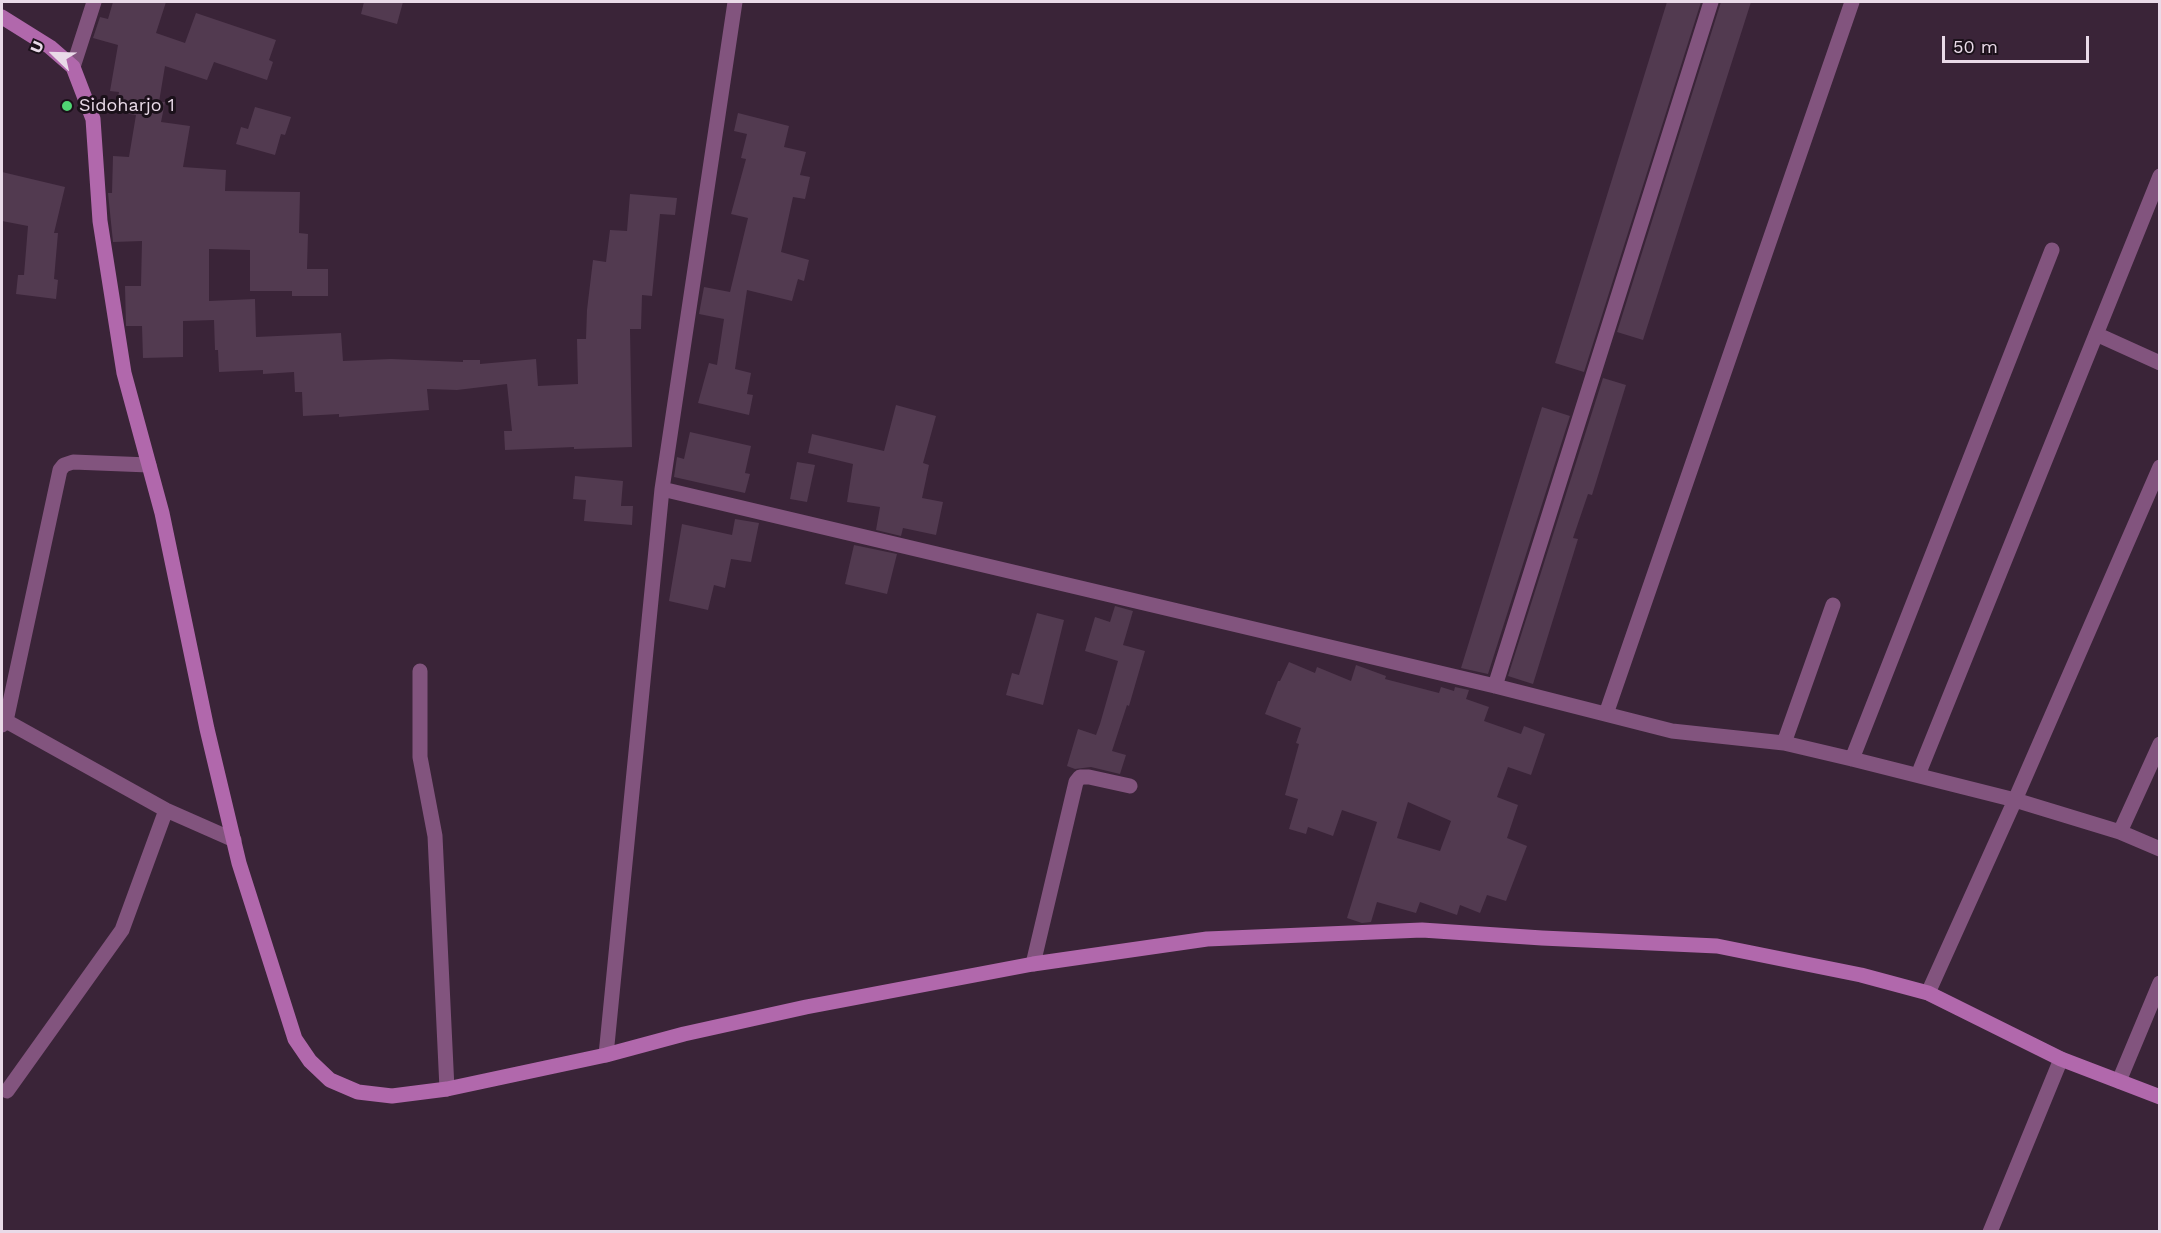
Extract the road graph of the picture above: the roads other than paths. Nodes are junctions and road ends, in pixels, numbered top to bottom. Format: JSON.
{"nodes":[{"id":1,"x":94,"y":2,"type":"edge"},
{"id":2,"x":735,"y":2,"type":"edge"},
{"id":3,"x":1711,"y":2,"type":"edge"},
{"id":4,"x":1852,"y":2,"type":"edge"},
{"id":5,"x":2,"y":17,"type":"edge"},
{"id":6,"x":73,"y":67,"type":"junction"},
{"id":7,"x":2160,"y":176,"type":"edge"},
{"id":8,"x":2052,"y":250,"type":"dead end"},
{"id":9,"x":2096,"y":334,"type":"junction"},
{"id":10,"x":2160,"y":363,"type":"edge"},
{"id":11,"x":149,"y":465,"type":"junction"},
{"id":12,"x":2160,"y":467,"type":"edge"},
{"id":13,"x":662,"y":489,"type":"junction"},
{"id":14,"x":1833,"y":605,"type":"dead end"},
{"id":15,"x":420,"y":671,"type":"dead end"},
{"id":16,"x":1495,"y":686,"type":"junction"},
{"id":17,"x":1606,"y":714,"type":"junction"},
{"id":18,"x":4,"y":723,"type":"edge"},
{"id":19,"x":1784,"y":743,"type":"junction"},
{"id":20,"x":2160,"y":744,"type":"edge"},
{"id":21,"x":1852,"y":759,"type":"junction"},
{"id":22,"x":1918,"y":775,"type":"junction"},
{"id":23,"x":1130,"y":786,"type":"dead end"},
{"id":24,"x":2015,"y":800,"type":"junction"},
{"id":25,"x":166,"y":810,"type":"junction"},
{"id":26,"x":2120,"y":832,"type":"junction"},
{"id":27,"x":234,"y":840,"type":"junction"},
{"id":28,"x":2160,"y":849,"type":"edge"},
{"id":29,"x":1033,"y":964,"type":"junction"},
{"id":30,"x":2160,"y":983,"type":"edge"},
{"id":31,"x":1928,"y":993,"type":"junction"},
{"id":32,"x":606,"y":1055,"type":"junction"},
{"id":33,"x":2061,"y":1059,"type":"junction"},
{"id":34,"x":2119,"y":1081,"type":"junction"},
{"id":35,"x":447,"y":1089,"type":"junction"},
{"id":36,"x":7,"y":1091,"type":"dead end"},
{"id":37,"x":2160,"y":1097,"type":"edge"},
{"id":38,"x":1990,"y":1232,"type":"edge"}],
"edges":[{"from":1,"to":6,"type":"street"},
{"from":2,"to":13,"type":"street"},
{"from":3,"to":16,"type":"street"},
{"from":4,"to":17,"type":"street"},
{"from":5,"to":6,"type":"main road"},
{"from":6,"to":11,"type":"main road"},
{"from":7,"to":9,"type":"street"},
{"from":8,"to":21,"type":"street"},
{"from":9,"to":10,"type":"street"},
{"from":9,"to":22,"type":"street"},
{"from":11,"to":18,"type":"street"},
{"from":11,"to":27,"type":"main road"},
{"from":12,"to":24,"type":"street"},
{"from":13,"to":16,"type":"street"},
{"from":13,"to":32,"type":"street"},
{"from":14,"to":19,"type":"street"},
{"from":15,"to":35,"type":"street"},
{"from":16,"to":17,"type":"street"},
{"from":17,"to":19,"type":"street"},
{"from":18,"to":25,"type":"street"},
{"from":19,"to":21,"type":"street"},
{"from":20,"to":26,"type":"street"},
{"from":21,"to":22,"type":"street"},
{"from":22,"to":24,"type":"street"},
{"from":23,"to":29,"type":"street"},
{"from":24,"to":26,"type":"street"},
{"from":24,"to":31,"type":"street"},
{"from":25,"to":27,"type":"street"},
{"from":25,"to":36,"type":"street"},
{"from":26,"to":28,"type":"street"},
{"from":27,"to":35,"type":"main road"},
{"from":29,"to":31,"type":"main road"},
{"from":29,"to":32,"type":"main road"},
{"from":30,"to":34,"type":"street"},
{"from":31,"to":33,"type":"main road"},
{"from":32,"to":35,"type":"main road"},
{"from":33,"to":34,"type":"main road"},
{"from":33,"to":38,"type":"street"},
{"from":34,"to":37,"type":"main road"}]}
